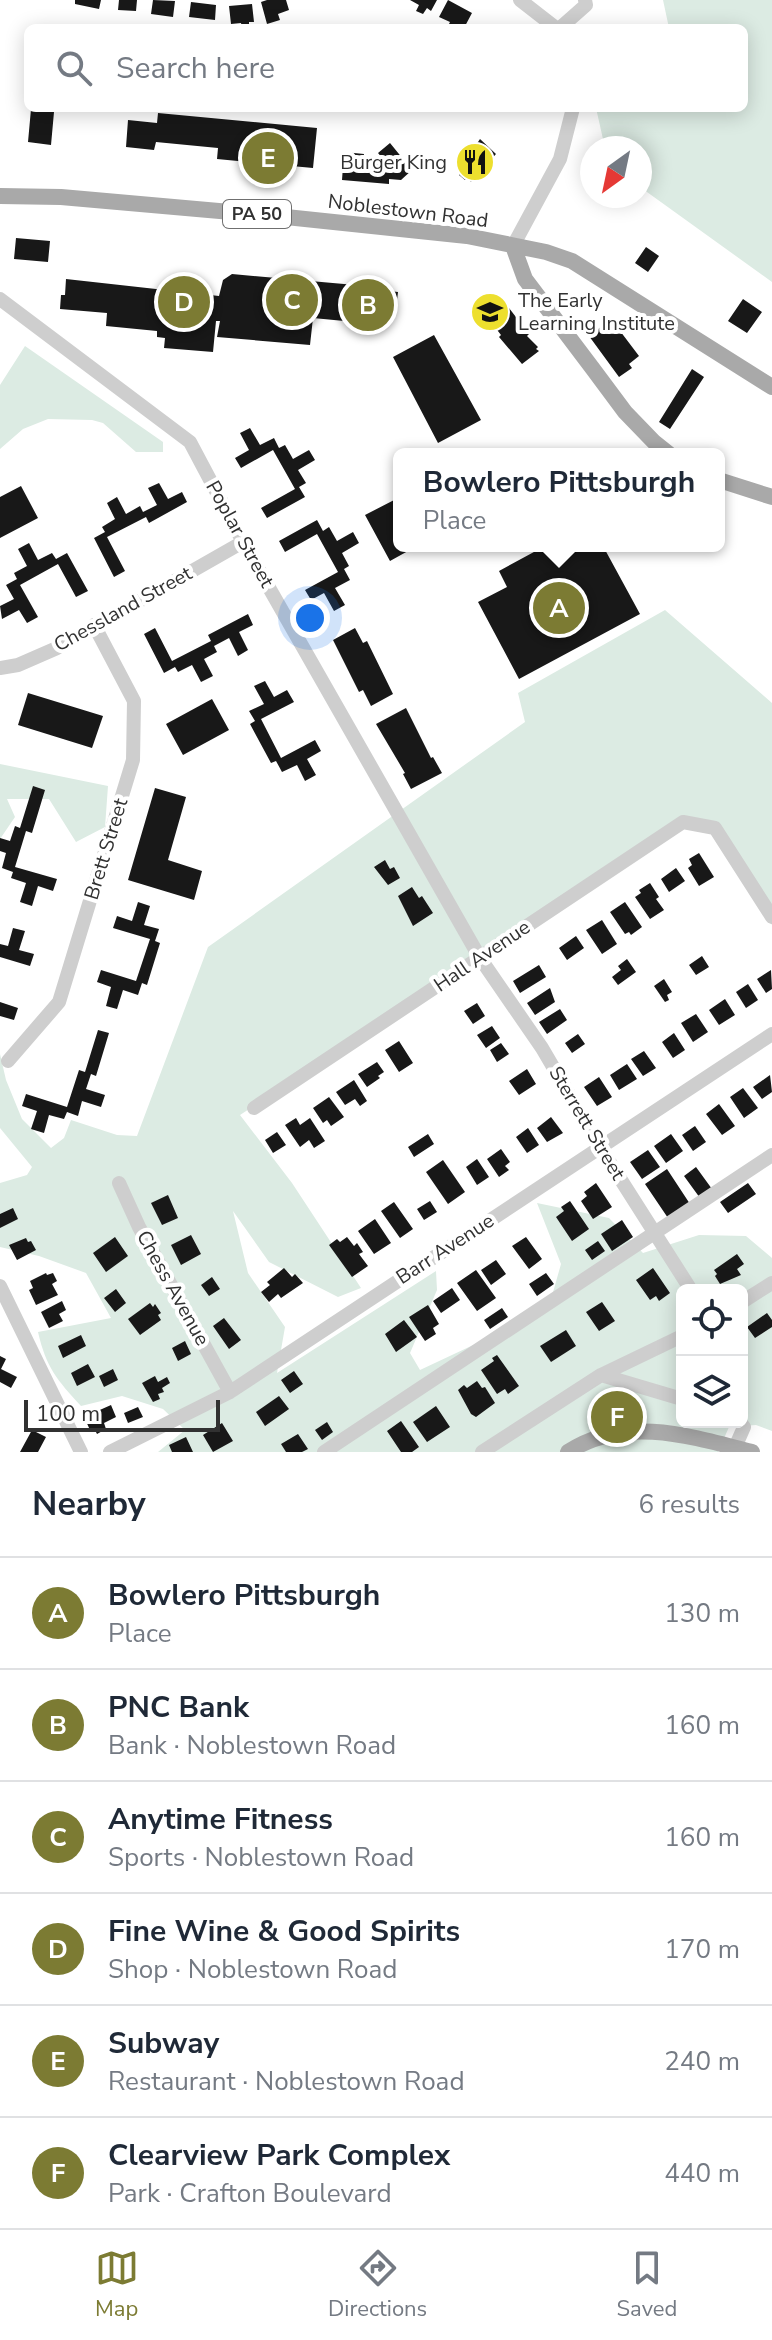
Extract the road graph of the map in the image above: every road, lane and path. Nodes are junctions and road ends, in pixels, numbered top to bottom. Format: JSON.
{"nodes":[{"id":1,"x":520,"y":0,"type":"edge"},
{"id":2,"x":585,"y":0,"type":"edge"},
{"id":3,"x":553,"y":24,"type":"edge"},
{"id":4,"x":563,"y":24,"type":"edge"},
{"id":5,"x":572,"y":112,"type":"edge"},
{"id":6,"x":0,"y":196,"type":"edge"},
{"id":7,"x":513,"y":246,"type":"junction"},
{"id":8,"x":0,"y":299,"type":"edge"},
{"id":9,"x":772,"y":387,"type":"edge"},
{"id":10,"x":662,"y":448,"type":"edge"},
{"id":11,"x":725,"y":482,"type":"edge"},
{"id":12,"x":772,"y":497,"type":"edge"},
{"id":13,"x":243,"y":542,"type":"junction"},
{"id":14,"x":94,"y":625,"type":"junction"},
{"id":15,"x":0,"y":668,"type":"edge"},
{"id":16,"x":772,"y":917,"type":"edge"},
{"id":17,"x":480,"y":958,"type":"junction"},
{"id":18,"x":772,"y":1034,"type":"edge"},
{"id":19,"x":8,"y":1061,"type":"dead end"},
{"id":20,"x":254,"y":1108,"type":"dead end"},
{"id":21,"x":600,"y":1147,"type":"junction"},
{"id":22,"x":772,"y":1155,"type":"edge"},
{"id":23,"x":119,"y":1183,"type":"dead end"},
{"id":24,"x":654,"y":1233,"type":"junction"},
{"id":25,"x":772,"y":1283,"type":"edge"},
{"id":26,"x":687,"y":1284,"type":"edge"},
{"id":27,"x":0,"y":1286,"type":"edge"},
{"id":28,"x":748,"y":1298,"type":"edge"},
{"id":29,"x":676,"y":1339,"type":"edge"},
{"id":30,"x":601,"y":1375,"type":"junction"},
{"id":31,"x":230,"y":1392,"type":"junction"},
{"id":32,"x":676,"y":1397,"type":"edge"},
{"id":33,"x":744,"y":1428,"type":"edge"},
{"id":34,"x":80,"y":1451,"type":"edge"},
{"id":35,"x":740,"y":1451,"type":"edge"},
{"id":36,"x":110,"y":1452,"type":"edge"},
{"id":37,"x":324,"y":1452,"type":"edge"},
{"id":38,"x":482,"y":1452,"type":"edge"},
{"id":39,"x":568,"y":1452,"type":"edge"}],
"edges":[{"from":1,"to":3,"type":"street"},
{"from":2,"to":4,"type":"street"},
{"from":5,"to":7,"type":"street"},
{"from":6,"to":7,"type":"main road","name":"Noblestown Road","number":"PA 50"},
{"from":7,"to":9,"type":"main road","name":"Noblestown Road","number":"PA 50"},
{"from":7,"to":10,"type":"main road"},
{"from":8,"to":13,"type":"street","name":"Poplar Street"},
{"from":11,"to":12,"type":"main road"},
{"from":13,"to":14,"type":"street","name":"Chessland Street"},
{"from":13,"to":17,"type":"street","name":"Poplar Street"},
{"from":14,"to":15,"type":"street","name":"Chessland Street"},
{"from":14,"to":19,"type":"street","name":"Brett Street"},
{"from":16,"to":17,"type":"street","name":"Hall Avenue"},
{"from":17,"to":20,"type":"street","name":"Hall Avenue"},
{"from":17,"to":21,"type":"street","name":"Sterrett Street"},
{"from":18,"to":21,"type":"street","name":"Barr Avenue"},
{"from":21,"to":24,"type":"street","name":"Sterrett Street"},
{"from":21,"to":31,"type":"street","name":"Barr Avenue"},
{"from":22,"to":24,"type":"street"},
{"from":23,"to":31,"type":"street","name":"Chess Avenue"},
{"from":24,"to":26,"type":"street","name":"Sterrett Street"},
{"from":24,"to":37,"type":"street"},
{"from":25,"to":28,"type":"street"},
{"from":27,"to":34,"type":"street"},
{"from":29,"to":30,"type":"street"},
{"from":30,"to":32,"type":"street"},
{"from":30,"to":38,"type":"street"},
{"from":31,"to":36,"type":"street","name":"Barr Avenue"},
{"from":33,"to":35,"type":"street"},
{"from":35,"to":39,"type":"main road"}]}
